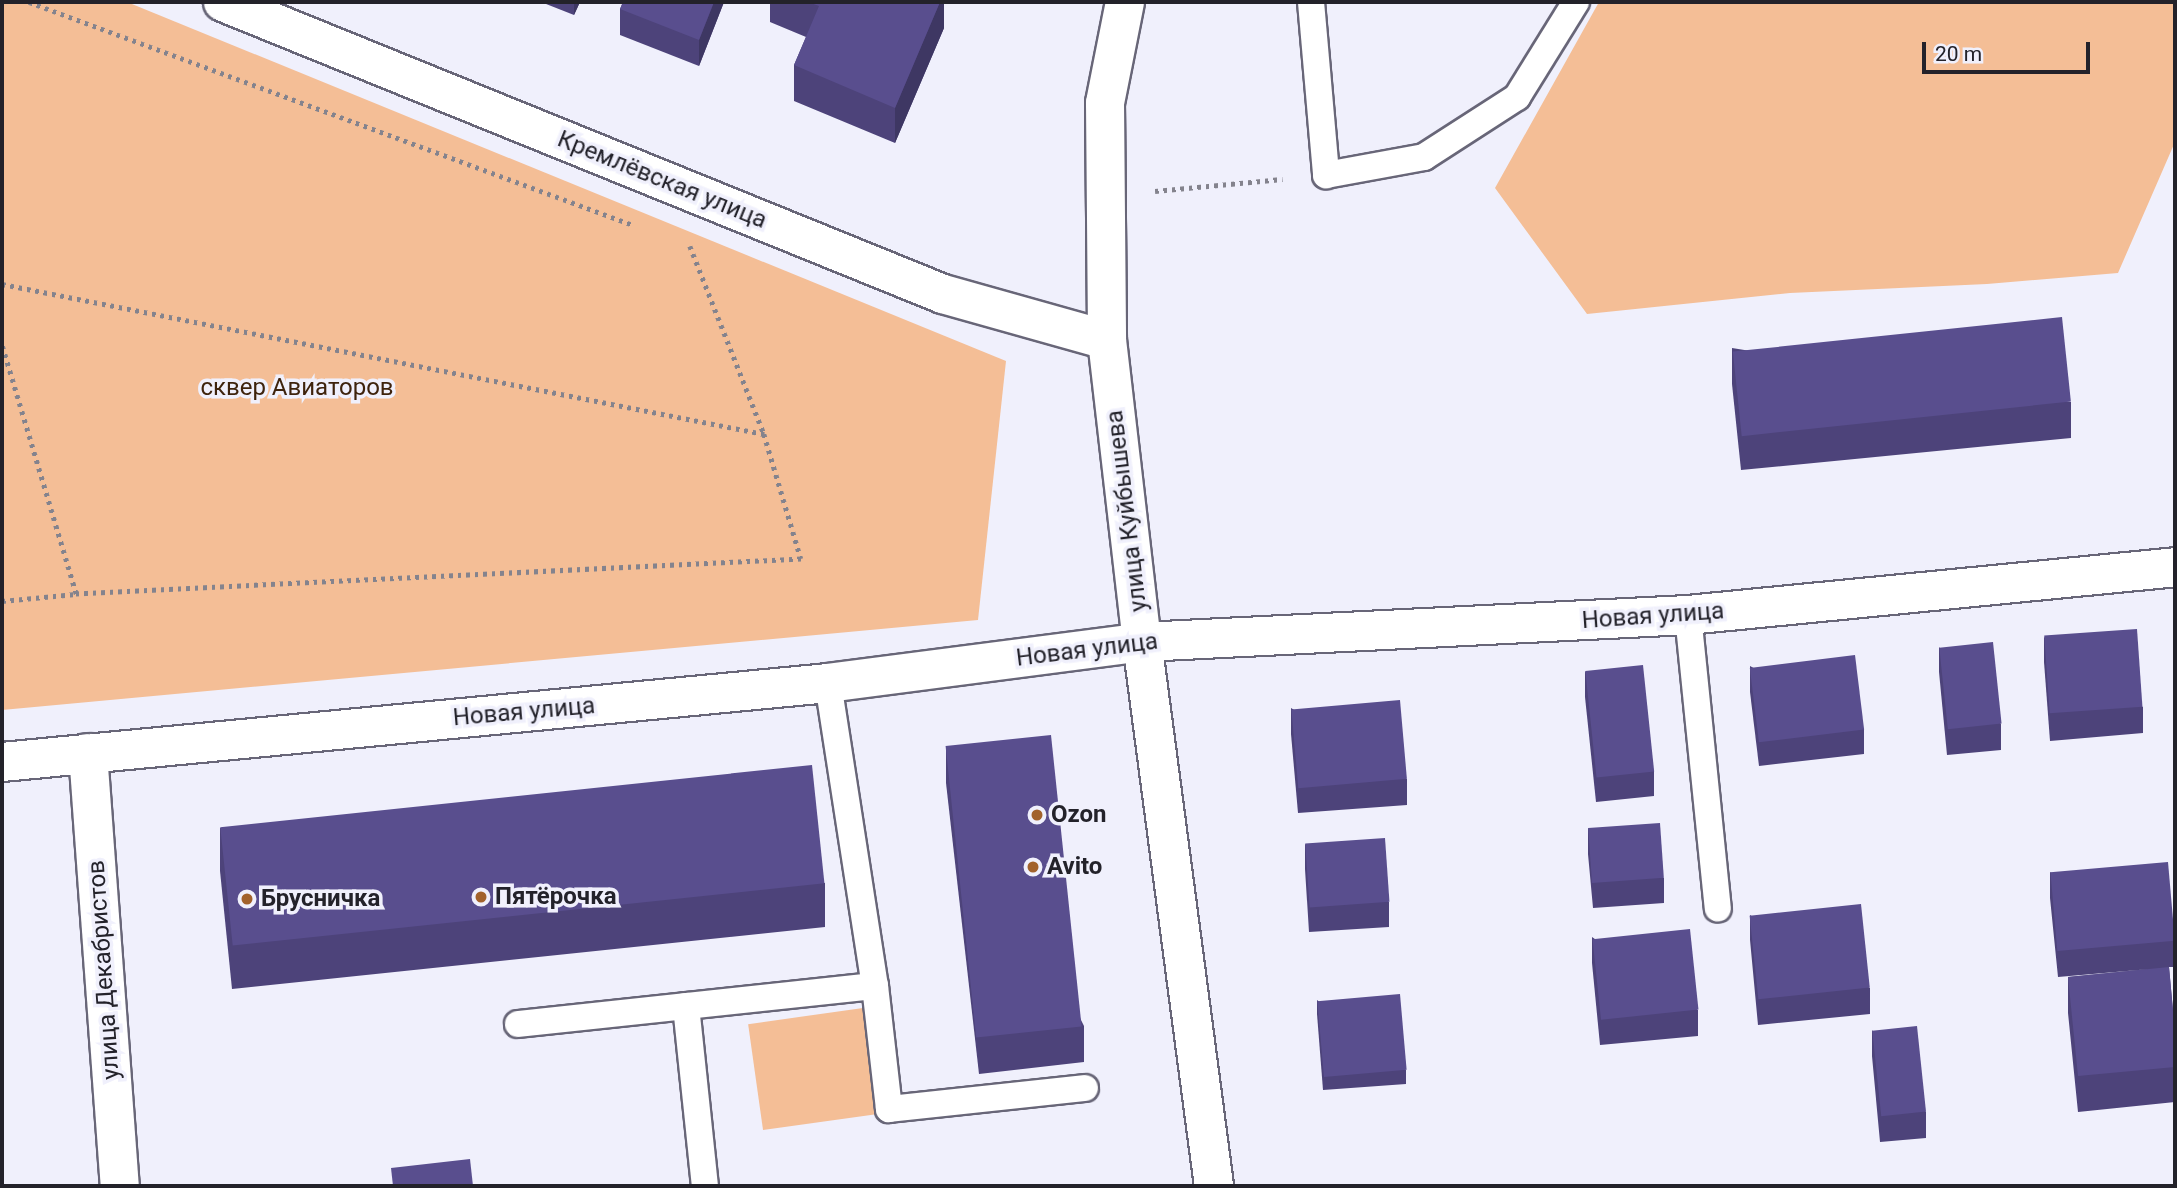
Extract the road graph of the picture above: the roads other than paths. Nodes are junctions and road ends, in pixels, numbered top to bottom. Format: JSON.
{"nodes":[{"id":1,"x":223,"y":2,"type":"edge"},
{"id":2,"x":1125,"y":2,"type":"edge"},
{"id":3,"x":1311,"y":2,"type":"edge"},
{"id":4,"x":1576,"y":2,"type":"edge"},
{"id":5,"x":1107,"y":340,"type":"junction"},
{"id":6,"x":2175,"y":567,"type":"edge"},
{"id":7,"x":1688,"y":615,"type":"junction"},
{"id":8,"x":1142,"y":642,"type":"junction"},
{"id":9,"x":828,"y":683,"type":"junction"},
{"id":10,"x":88,"y":753,"type":"junction"},
{"id":11,"x":2,"y":762,"type":"edge"},
{"id":12,"x":1718,"y":908,"type":"dead end"},
{"id":13,"x":875,"y":986,"type":"junction"},
{"id":14,"x":686,"y":1006,"type":"junction"},
{"id":15,"x":518,"y":1024,"type":"dead end"},
{"id":16,"x":1085,"y":1088,"type":"dead end"},
{"id":17,"x":120,"y":1186,"type":"edge"},
{"id":18,"x":705,"y":1186,"type":"edge"},
{"id":19,"x":1214,"y":1186,"type":"edge"}],
"edges":[{"from":1,"to":5,"type":"street","name":"Кремлёвская улица"},
{"from":2,"to":5,"type":"street","name":"улица Куйбышева"},
{"from":3,"to":4,"type":"lane"},
{"from":5,"to":8,"type":"street","name":"улица Куйбышева"},
{"from":6,"to":7,"type":"street","name":"Новая улица"},
{"from":7,"to":8,"type":"street","name":"Новая улица"},
{"from":7,"to":12,"type":"lane"},
{"from":8,"to":9,"type":"street","name":"Новая улица"},
{"from":8,"to":19,"type":"street","name":"улица Куйбышева"},
{"from":9,"to":10,"type":"street","name":"Новая улица"},
{"from":9,"to":13,"type":"lane"},
{"from":10,"to":11,"type":"street","name":"Новая улица"},
{"from":10,"to":17,"type":"street","name":"улица Декабристов"},
{"from":13,"to":14,"type":"lane"},
{"from":13,"to":16,"type":"lane"},
{"from":14,"to":15,"type":"lane"},
{"from":14,"to":18,"type":"lane"}]}
